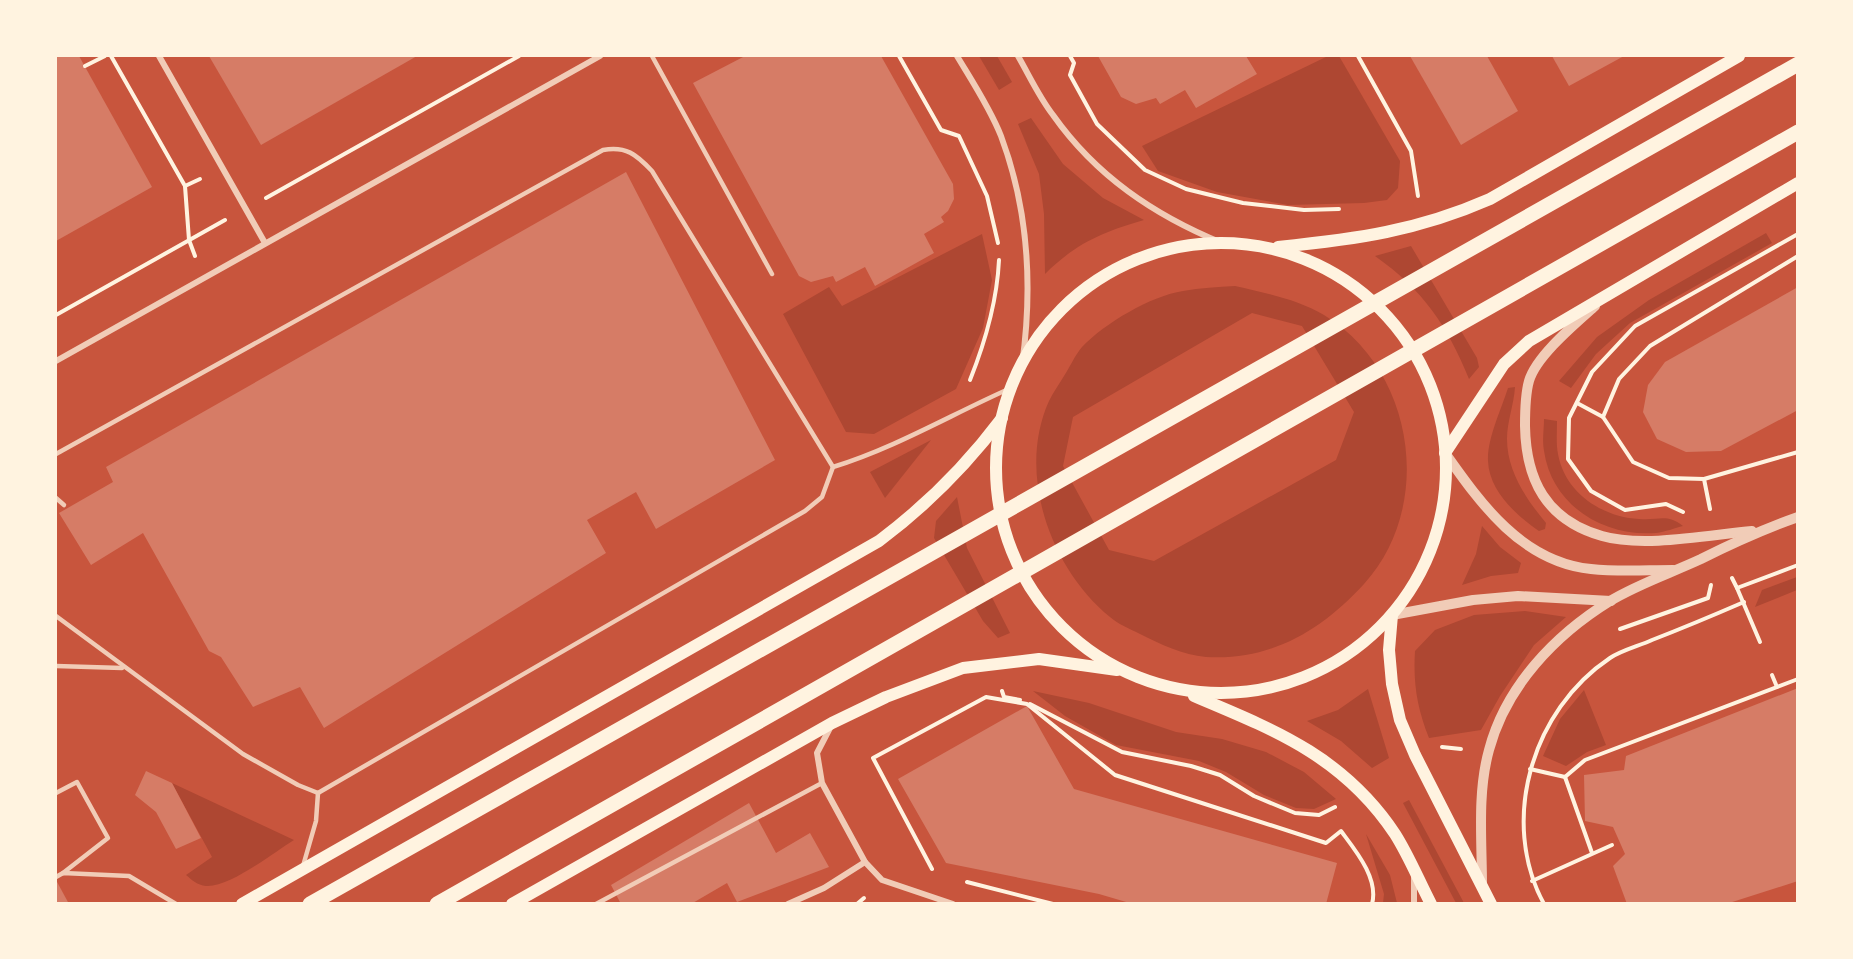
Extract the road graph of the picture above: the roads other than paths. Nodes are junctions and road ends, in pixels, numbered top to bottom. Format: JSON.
{"nodes":[{"id":1,"x":159,"y":56,"type":"edge"},
{"id":2,"x":600,"y":56,"type":"edge"},
{"id":3,"x":652,"y":56,"type":"edge"},
{"id":4,"x":957,"y":56,"type":"edge"},
{"id":5,"x":1018,"y":56,"type":"edge"},
{"id":6,"x":1739,"y":56,"type":"edge"},
{"id":7,"x":1797,"y":64,"type":"edge"},
{"id":8,"x":1797,"y":132,"type":"edge"},
{"id":9,"x":1797,"y":183,"type":"edge"},
{"id":10,"x":265,"y":243,"type":"junction"},
{"id":11,"x":1222,"y":243,"type":"junction"},
{"id":12,"x":1271,"y":248,"type":"junction"},
{"id":13,"x":772,"y":274,"type":"dead end"},
{"id":14,"x":1621,"y":285,"type":"junction"},
{"id":15,"x":56,"y":361,"type":"edge"},
{"id":16,"x":1022,"y":365,"type":"junction"},
{"id":17,"x":1011,"y":388,"type":"junction"},
{"id":18,"x":1002,"y":417,"type":"junction"},
{"id":19,"x":1445,"y":453,"type":"junction"},
{"id":20,"x":56,"y":454,"type":"edge"},
{"id":21,"x":833,"y":467,"type":"junction"},
{"id":22,"x":56,"y":498,"type":"edge"},
{"id":23,"x":64,"y":505,"type":"dead end"},
{"id":24,"x":1797,"y":517,"type":"edge"},
{"id":25,"x":1761,"y":530,"type":"junction"},
{"id":26,"x":1677,"y":569,"type":"junction"},
{"id":27,"x":1611,"y":601,"type":"junction"},
{"id":28,"x":1392,"y":615,"type":"junction"},
{"id":29,"x":56,"y":616,"type":"edge"},
{"id":30,"x":56,"y":666,"type":"edge"},
{"id":31,"x":122,"y":668,"type":"junction"},
{"id":32,"x":1123,"y":671,"type":"junction"},
{"id":33,"x":1179,"y":690,"type":"junction"},
{"id":34,"x":832,"y":723,"type":"junction"},
{"id":35,"x":822,"y":783,"type":"junction"},
{"id":36,"x":56,"y":793,"type":"edge"},
{"id":37,"x":318,"y":793,"type":"junction"},
{"id":38,"x":865,"y":862,"type":"junction"},
{"id":39,"x":302,"y":869,"type":"junction"},
{"id":40,"x":1414,"y":871,"type":"junction"},
{"id":41,"x":63,"y":873,"type":"junction"},
{"id":42,"x":56,"y":877,"type":"edge"},
{"id":43,"x":1482,"y":886,"type":"junction"},
{"id":44,"x":176,"y":903,"type":"edge"},
{"id":45,"x":242,"y":903,"type":"edge"},
{"id":46,"x":310,"y":903,"type":"edge"},
{"id":47,"x":437,"y":903,"type":"edge"},
{"id":48,"x":512,"y":903,"type":"edge"},
{"id":49,"x":596,"y":903,"type":"edge"},
{"id":50,"x":788,"y":903,"type":"edge"},
{"id":51,"x":951,"y":903,"type":"edge"},
{"id":52,"x":1414,"y":903,"type":"edge"},
{"id":53,"x":1431,"y":903,"type":"edge"},
{"id":54,"x":1491,"y":903,"type":"edge"}],
"edges":[{"from":1,"to":10,"type":"street"},
{"from":2,"to":10,"type":"street"},
{"from":3,"to":13,"type":"lane"},
{"from":4,"to":16,"type":"street"},
{"from":5,"to":11,"type":"street"},
{"from":6,"to":12,"type":"main road"},
{"from":7,"to":46,"type":"main road"},
{"from":8,"to":47,"type":"main road"},
{"from":9,"to":14,"type":"main road"},
{"from":10,"to":15,"type":"street"},
{"from":11,"to":12,"type":"main road"},
{"from":11,"to":16,"type":"main road"},
{"from":12,"to":19,"type":"main road"},
{"from":14,"to":19,"type":"main road"},
{"from":14,"to":25,"type":"street"},
{"from":16,"to":17,"type":"main road"},
{"from":17,"to":18,"type":"main road"},
{"from":17,"to":21,"type":"lane"},
{"from":18,"to":32,"type":"main road"},
{"from":18,"to":39,"type":"main road"},
{"from":19,"to":26,"type":"street"},
{"from":19,"to":28,"type":"main road"},
{"from":20,"to":21,"type":"lane"},
{"from":21,"to":37,"type":"lane"},
{"from":22,"to":23,"type":"lane"},
{"from":24,"to":25,"type":"street"},
{"from":25,"to":26,"type":"street"},
{"from":26,"to":27,"type":"street"},
{"from":27,"to":28,"type":"street"},
{"from":27,"to":43,"type":"street"},
{"from":28,"to":33,"type":"main road"},
{"from":28,"to":43,"type":"main road"},
{"from":29,"to":31,"type":"lane"},
{"from":30,"to":31,"type":"lane"},
{"from":31,"to":37,"type":"lane"},
{"from":32,"to":33,"type":"main road"},
{"from":32,"to":34,"type":"main road"},
{"from":33,"to":40,"type":"main road"},
{"from":34,"to":35,"type":"street"},
{"from":34,"to":48,"type":"main road"},
{"from":35,"to":38,"type":"street"},
{"from":35,"to":49,"type":"lane"},
{"from":36,"to":41,"type":"lane"},
{"from":37,"to":39,"type":"lane"},
{"from":38,"to":50,"type":"street"},
{"from":38,"to":51,"type":"street"},
{"from":39,"to":45,"type":"main road"},
{"from":40,"to":52,"type":"street"},
{"from":40,"to":53,"type":"main road"},
{"from":41,"to":42,"type":"lane"},
{"from":41,"to":44,"type":"lane"},
{"from":43,"to":54,"type":"main road"}]}
